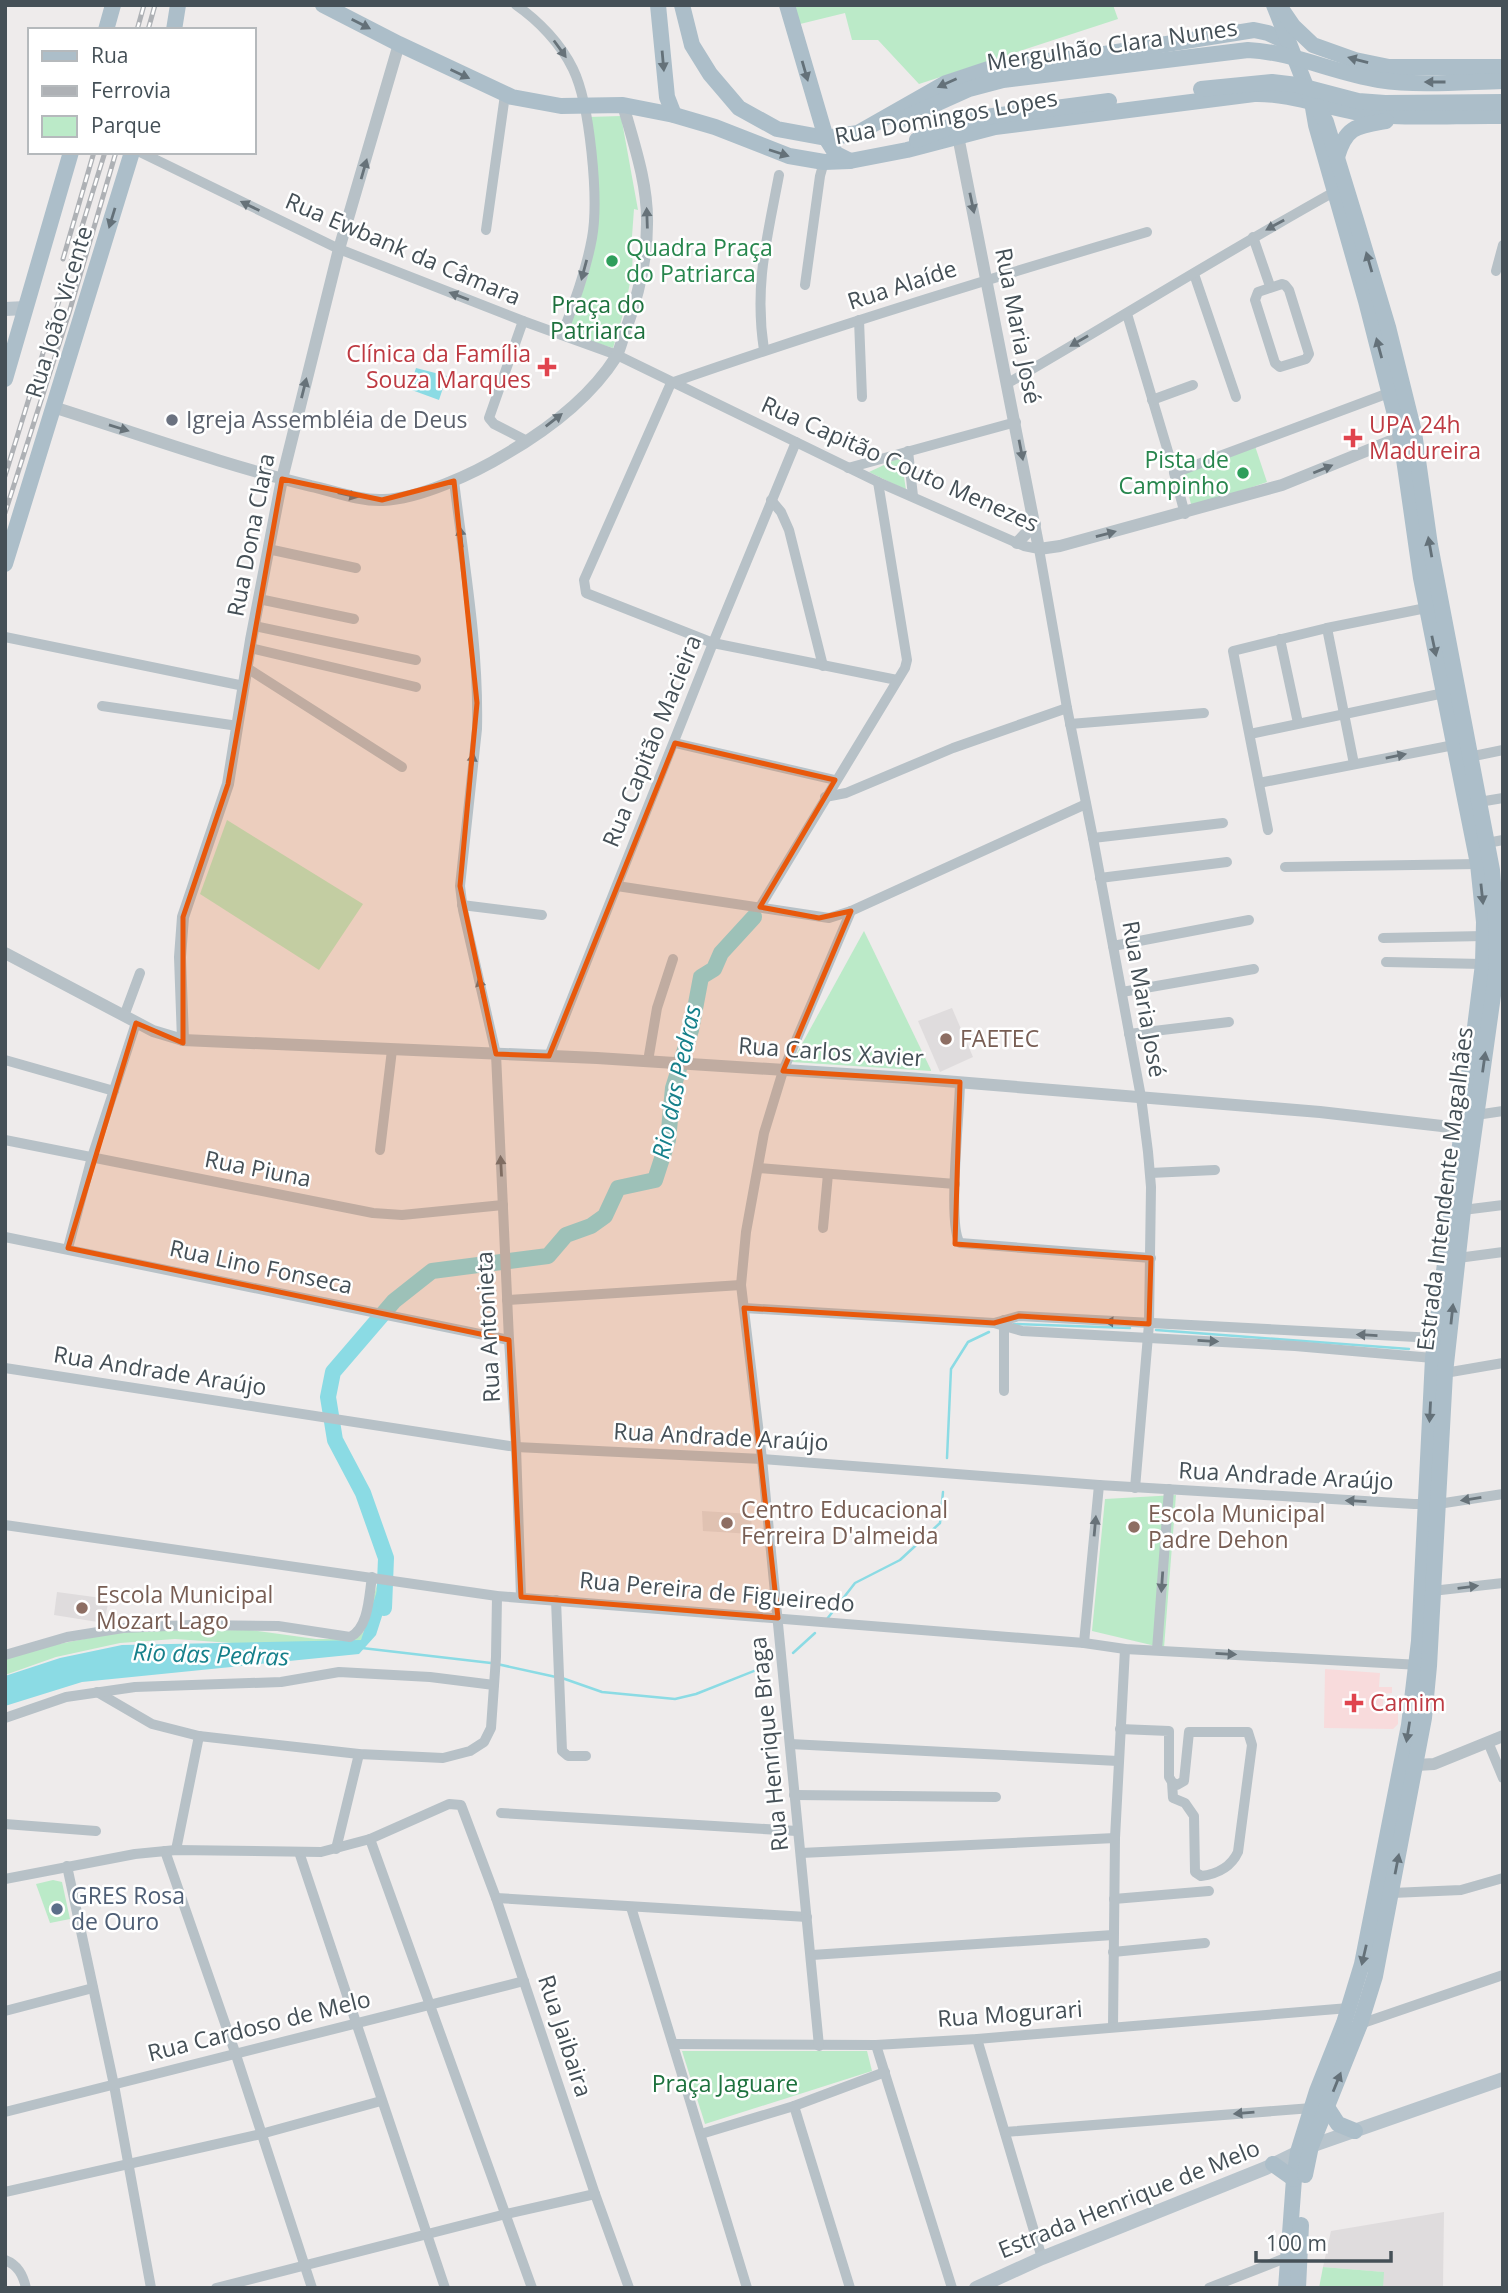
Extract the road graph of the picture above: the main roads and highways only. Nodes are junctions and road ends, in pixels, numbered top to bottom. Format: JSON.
{"nodes":[{"id":1,"x":113,"y":5,"type":"edge"},
{"id":2,"x":178,"y":5,"type":"edge"},
{"id":3,"x":323,"y":5,"type":"edge"},
{"id":4,"x":658,"y":5,"type":"edge"},
{"id":5,"x":681,"y":5,"type":"edge"},
{"id":6,"x":787,"y":5,"type":"edge"},
{"id":7,"x":1276,"y":5,"type":"edge"},
{"id":8,"x":107,"y":28,"type":"edge"},
{"id":9,"x":174,"y":28,"type":"edge"},
{"id":10,"x":1288,"y":43,"type":"junction"},
{"id":11,"x":1502,"y":68,"type":"edge"},
{"id":12,"x":1310,"y":97,"type":"junction"},
{"id":13,"x":1503,"y":102,"type":"edge"},
{"id":14,"x":674,"y":115,"type":"junction"},
{"id":15,"x":1503,"y":116,"type":"edge"},
{"id":16,"x":1415,"y":117,"type":"junction"},
{"id":17,"x":858,"y":133,"type":"junction"},
{"id":18,"x":826,"y":138,"type":"junction"},
{"id":19,"x":896,"y":152,"type":"junction"},
{"id":20,"x":70,"y":154,"type":"edge"},
{"id":21,"x":131,"y":154,"type":"edge"},
{"id":22,"x":1337,"y":157,"type":"junction"},
{"id":23,"x":850,"y":161,"type":"junction"},
{"id":24,"x":26,"y":308,"type":"junction"},
{"id":25,"x":5,"y":309,"type":"edge"},
{"id":26,"x":5,"y":379,"type":"edge"},
{"id":27,"x":1397,"y":390,"type":"junction"},
{"id":28,"x":1407,"y":435,"type":"junction"},
{"id":29,"x":5,"y":565,"type":"edge"},
{"id":30,"x":1495,"y":841,"type":"edge"},
{"id":31,"x":1491,"y":867,"type":"edge"},
{"id":32,"x":1494,"y":958,"type":"edge"},
{"id":33,"x":1470,"y":1124,"type":"junction"},
{"id":34,"x":1431,"y":1504,"type":"junction"},
{"id":35,"x":1423,"y":1665,"type":"junction"},
{"id":36,"x":1503,"y":2079,"type":"edge"},
{"id":37,"x":1319,"y":2107,"type":"junction"},
{"id":38,"x":1355,"y":2131,"type":"junction"},
{"id":39,"x":1305,"y":2149,"type":"junction"},
{"id":40,"x":1273,"y":2164,"type":"junction"},
{"id":41,"x":1294,"y":2179,"type":"junction"},
{"id":42,"x":976,"y":2288,"type":"edge"},
{"id":43,"x":1286,"y":2288,"type":"edge"},
{"id":44,"x":1298,"y":2288,"type":"edge"}],
"edges":[{"from":1,"to":8,"type":"main road"},
{"from":2,"to":9,"type":"main road"},
{"from":3,"to":14,"type":"main road","name":"Rua Domingos Lopes","one_way":true},
{"from":4,"to":14,"type":"main road","one_way":true},
{"from":5,"to":18,"type":"main road","name":"Rua Domingos Lopes"},
{"from":6,"to":18,"type":"main road","one_way":true},
{"from":7,"to":10,"type":"main road"},
{"from":11,"to":7,"type":"main road","one_way":true},
{"from":10,"to":12,"type":"main road"},
{"from":10,"to":17,"type":"main road","name":"Rua Domingos Lopes","one_way":true},
{"from":11,"to":17,"type":"main road","name":"Mergulhão Clara Nunes","one_way":true},
{"from":12,"to":16,"type":"main road","name":"Rua Domingos Lopes"},
{"from":12,"to":19,"type":"main road","name":"Rua Domingos Lopes"},
{"from":12,"to":22,"type":"main road","name":"Estrada Intendente Magalhães"},
{"from":27,"to":12,"type":"main road","name":"Estrada Intendente Magalhães","one_way":true},
{"from":13,"to":19,"type":"main road"},
{"from":14,"to":23,"type":"main road","name":"Rua Domingos Lopes","one_way":true},
{"from":15,"to":16,"type":"main road"},
{"from":16,"to":22,"type":"main road"},
{"from":17,"to":18,"type":"main road","name":"Rua Domingos Lopes"},
{"from":18,"to":23,"type":"main road"},
{"from":19,"to":23,"type":"main road","name":"Rua Domingos Lopes"},
{"from":20,"to":24,"type":"main road"},
{"from":21,"to":29,"type":"main road","name":"Rua João Vicente","one_way":true},
{"from":27,"to":22,"type":"main road","name":"Estrada Intendente Magalhães","one_way":true},
{"from":24,"to":25,"type":"main road"},
{"from":24,"to":26,"type":"main road"},
{"from":27,"to":28,"type":"main road","name":"Estrada Intendente Magalhães"},
{"from":30,"to":28,"type":"main road","name":"Estrada Intendente Magalhães","one_way":true},
{"from":28,"to":31,"type":"main road","name":"Estrada Intendente Magalhães","one_way":true},
{"from":30,"to":31,"type":"main road","name":"Estrada Intendente Magalhães"},
{"from":31,"to":32,"type":"main road","name":"Estrada Intendente Magalhães"},
{"from":31,"to":32,"type":"main road","name":"Estrada Intendente Magalhães","one_way":true},
{"from":32,"to":33,"type":"main road","name":"Estrada Intendente Magalhães"},
{"from":34,"to":33,"type":"main road","name":"Estrada Intendente Magalhães","one_way":true},
{"from":33,"to":34,"type":"main road","name":"Estrada Intendente Magalhães","one_way":true},
{"from":34,"to":35,"type":"main road","name":"Estrada Intendente Magalhães"},
{"from":34,"to":35,"type":"main road","name":"Estrada Intendente Magalhães"},
{"from":35,"to":37,"type":"main road","name":"Estrada Intendente Magalhães","one_way":true},
{"from":37,"to":35,"type":"main road","name":"Estrada Intendente Magalhães","one_way":true},
{"from":36,"to":38,"type":"main road","name":"Estrada Henrique de Melo"},
{"from":37,"to":38,"type":"main road"},
{"from":37,"to":39,"type":"main road","name":"Estrada Intendente Magalhães"},
{"from":38,"to":39,"type":"main road","name":"Estrada Henrique de Melo"},
{"from":39,"to":40,"type":"main road","name":"Estrada Henrique de Melo"},
{"from":39,"to":41,"type":"main road","name":"Estrada Intendente Magalhães"},
{"from":39,"to":44,"type":"main road","name":"Estrada Intendente Magalhães"},
{"from":40,"to":41,"type":"main road"},
{"from":40,"to":42,"type":"main road","name":"Estrada Henrique de Melo"},
{"from":41,"to":43,"type":"main road","name":"Estrada Intendente Magalhães"}]}
